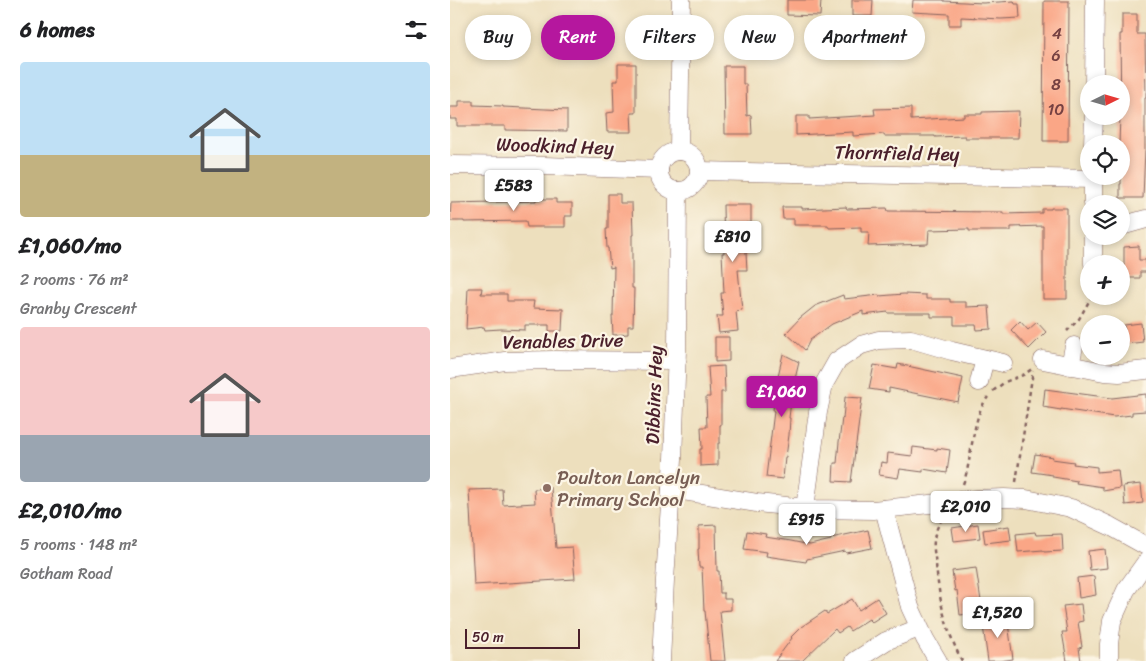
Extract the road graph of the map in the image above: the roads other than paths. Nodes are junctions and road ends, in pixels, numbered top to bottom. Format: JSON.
{"nodes":[{"id":1,"x":681,"y":0,"type":"edge"},
{"id":2,"x":1095,"y":0,"type":"edge"},
{"id":3,"x":1094,"y":75,"type":"edge"},
{"id":4,"x":679,"y":151,"type":"junction"},
{"id":5,"x":450,"y":165,"type":"edge"},
{"id":6,"x":659,"y":170,"type":"junction"},
{"id":7,"x":700,"y":171,"type":"junction"},
{"id":8,"x":1080,"y":177,"type":"edge"},
{"id":9,"x":678,"y":191,"type":"junction"},
{"id":10,"x":1146,"y":219,"type":"edge"},
{"id":11,"x":1130,"y":223,"type":"edge"},
{"id":12,"x":1068,"y":341,"type":"road end"},
{"id":13,"x":984,"y":359,"type":"junction"},
{"id":14,"x":1043,"y":360,"type":"dead end"},
{"id":15,"x":677,"y":361,"type":"junction"},
{"id":16,"x":1003,"y":363,"type":"dead end"},
{"id":17,"x":1070,"y":366,"type":"junction"},
{"id":18,"x":450,"y":370,"type":"edge"},
{"id":19,"x":1146,"y":370,"type":"edge"},
{"id":20,"x":979,"y":382,"type":"dead end"},
{"id":21,"x":671,"y":489,"type":"junction"},
{"id":22,"x":805,"y":508,"type":"junction"},
{"id":23,"x":884,"y":509,"type":"junction"},
{"id":24,"x":1146,"y":546,"type":"edge"},
{"id":25,"x":1146,"y":562,"type":"edge"},
{"id":26,"x":919,"y":628,"type":"junction"},
{"id":27,"x":661,"y":661,"type":"edge"},
{"id":28,"x":855,"y":661,"type":"edge"},
{"id":29,"x":938,"y":661,"type":"edge"},
{"id":30,"x":1109,"y":661,"type":"edge"}],
"edges":[{"from":1,"to":4,"type":"street"},
{"from":2,"to":3,"type":"street"},
{"from":4,"to":6,"type":"street"},
{"from":4,"to":7,"type":"street"},
{"from":5,"to":6,"type":"street","name":"Woodkind Hey"},
{"from":6,"to":9,"type":"street"},
{"from":7,"to":8,"type":"street","name":"Thornfield Hey"},
{"from":7,"to":9,"type":"street"},
{"from":9,"to":15,"type":"street","name":"Dibbins Hey"},
{"from":10,"to":11,"type":"street"},
{"from":12,"to":17,"type":"street"},
{"from":13,"to":16,"type":"street"},
{"from":13,"to":20,"type":"street"},
{"from":13,"to":22,"type":"street"},
{"from":14,"to":17,"type":"street"},
{"from":15,"to":18,"type":"street","name":"Venables Drive"},
{"from":15,"to":21,"type":"street","name":"Dibbins Hey"},
{"from":17,"to":19,"type":"street"},
{"from":21,"to":22,"type":"street"},
{"from":21,"to":27,"type":"street","name":"Dibbins Hey"},
{"from":22,"to":23,"type":"street"},
{"from":23,"to":24,"type":"street"},
{"from":23,"to":26,"type":"street"},
{"from":25,"to":30,"type":"street"},
{"from":26,"to":28,"type":"street"},
{"from":26,"to":29,"type":"street"}]}
